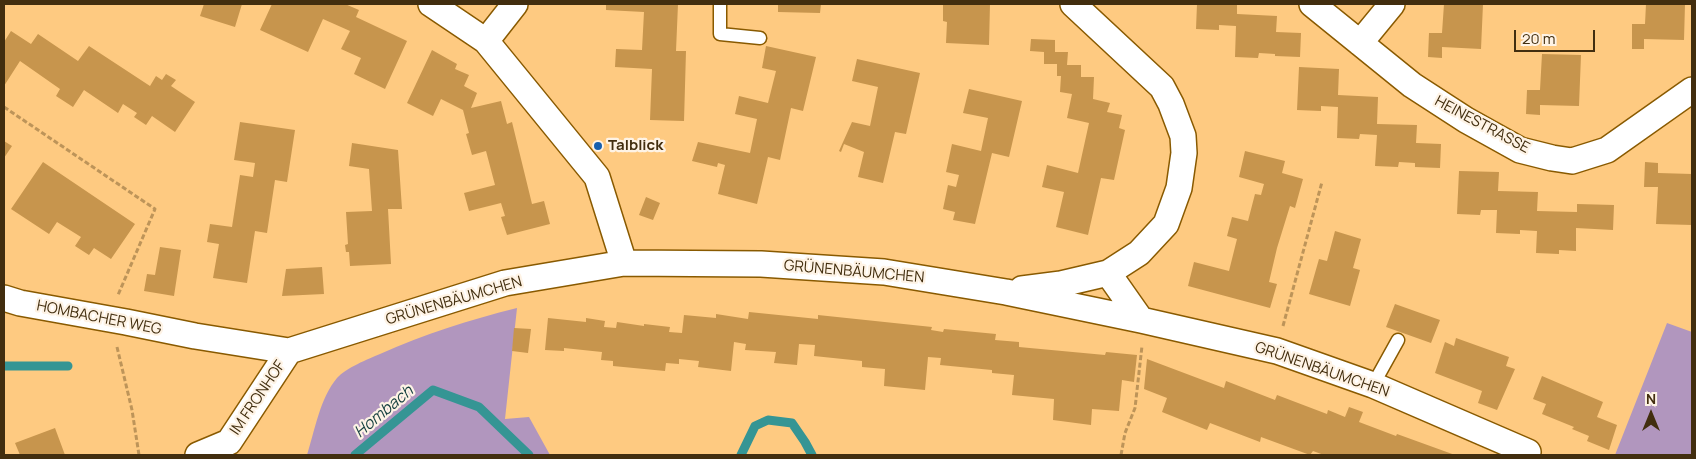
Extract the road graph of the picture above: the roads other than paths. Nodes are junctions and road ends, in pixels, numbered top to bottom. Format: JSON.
{"nodes":[{"id":1,"x":431,"y":4,"type":"edge"},
{"id":2,"x":515,"y":4,"type":"edge"},
{"id":3,"x":720,"y":4,"type":"edge"},
{"id":4,"x":1073,"y":4,"type":"edge"},
{"id":5,"x":1312,"y":4,"type":"edge"},
{"id":6,"x":1392,"y":4,"type":"edge"},
{"id":7,"x":760,"y":38,"type":"dead end"},
{"id":8,"x":486,"y":41,"type":"junction"},
{"id":9,"x":1360,"y":43,"type":"junction"},
{"id":10,"x":1692,"y":90,"type":"edge"},
{"id":11,"x":624,"y":263,"type":"junction"},
{"id":12,"x":1108,"y":273,"type":"junction"},
{"id":13,"x":1006,"y":292,"type":"junction"},
{"id":14,"x":4,"y":298,"type":"edge"},
{"id":15,"x":1141,"y":320,"type":"junction"},
{"id":16,"x":196,"y":336,"type":"joint"},
{"id":17,"x":1398,"y":340,"type":"dead end"},
{"id":18,"x":290,"y":352,"type":"junction"},
{"id":19,"x":1373,"y":385,"type":"junction"},
{"id":20,"x":1528,"y":452,"type":"dead end"},
{"id":21,"x":198,"y":455,"type":"edge"}],
"edges":[{"from":1,"to":8,"type":"street"},
{"from":2,"to":8,"type":"street"},
{"from":3,"to":7,"type":"lane"},
{"from":4,"to":12,"type":"street"},
{"from":5,"to":9,"type":"street","name":"HEINESTRASSE"},
{"from":6,"to":9,"type":"street"},
{"from":8,"to":11,"type":"street"},
{"from":9,"to":10,"type":"street","name":"HEINESTRASSE"},
{"from":11,"to":13,"type":"street","name":"GRÜNENBÄUMCHEN"},
{"from":11,"to":18,"type":"street","name":"GRÜNENBÄUMCHEN"},
{"from":12,"to":13,"type":"street"},
{"from":12,"to":15,"type":"street"},
{"from":13,"to":15,"type":"street","name":"GRÜNENBÄUMCHEN"},
{"from":14,"to":16,"type":"street","name":"HOMBACHER WEG"},
{"from":15,"to":19,"type":"street","name":"GRÜNENBÄUMCHEN"},
{"from":16,"to":18,"type":"street","name":"GRÜNENBÄUMCHEN"},
{"from":17,"to":19,"type":"lane"},
{"from":18,"to":21,"type":"street","name":"IM FRONHOF"},
{"from":19,"to":20,"type":"street","name":"GRÜNENBÄUMCHEN"}]}
